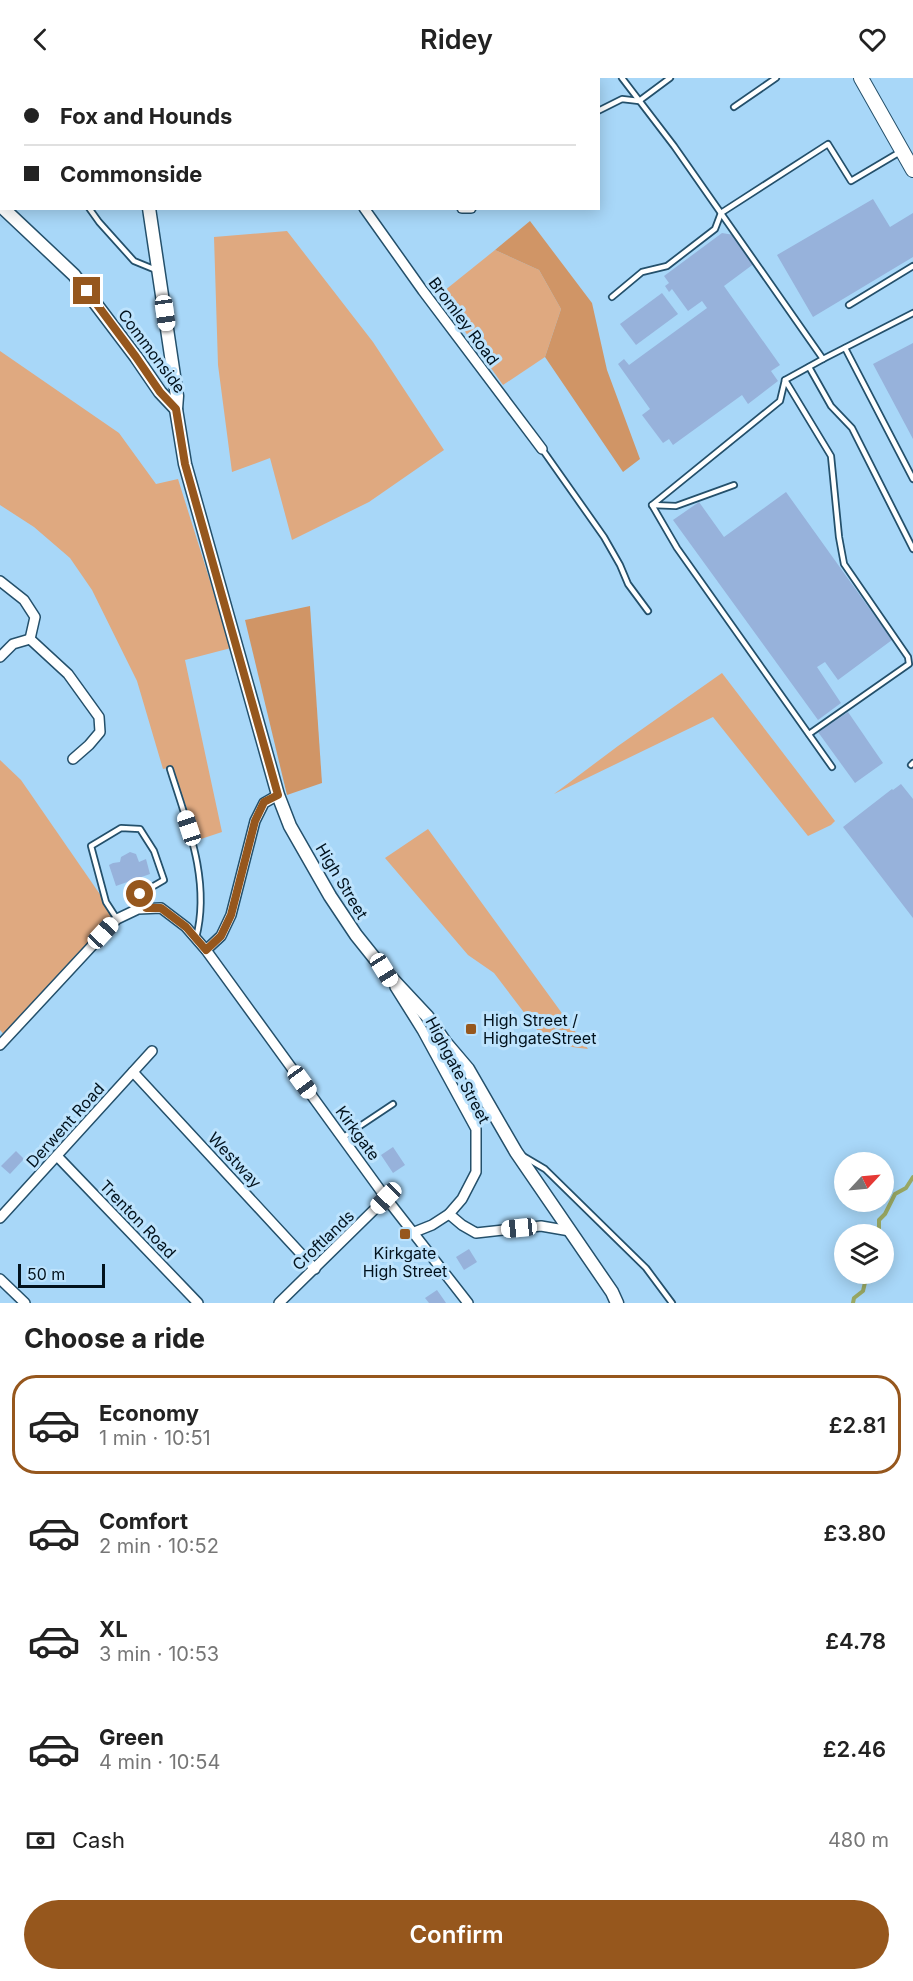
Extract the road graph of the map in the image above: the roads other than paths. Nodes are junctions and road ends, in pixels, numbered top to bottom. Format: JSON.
{"nodes":[{"id":1,"x":622,"y":78,"type":"edge"},
{"id":2,"x":670,"y":78,"type":"edge"},
{"id":3,"x":776,"y":78,"type":"edge"},
{"id":4,"x":861,"y":78,"type":"edge"},
{"id":5,"x":639,"y":101,"type":"junction"},
{"id":6,"x":734,"y":107,"type":"dead end"},
{"id":7,"x":600,"y":110,"type":"edge"},
{"id":8,"x":902,"y":151,"type":"junction"},
{"id":9,"x":913,"y":170,"type":"edge"},
{"id":10,"x":5,"y":210,"type":"edge"},
{"id":11,"x":90,"y":210,"type":"edge"},
{"id":12,"x":149,"y":210,"type":"edge"},
{"id":13,"x":366,"y":212,"type":"edge"},
{"id":14,"x":721,"y":213,"type":"junction"},
{"id":15,"x":913,"y":266,"type":"edge"},
{"id":16,"x":159,"y":271,"type":"junction"},
{"id":17,"x":612,"y":297,"type":"dead end"},
{"id":18,"x":849,"y":305,"type":"dead end"},
{"id":19,"x":913,"y":313,"type":"edge"},
{"id":20,"x":845,"y":348,"type":"junction"},
{"id":21,"x":823,"y":359,"type":"junction"},
{"id":22,"x":809,"y":367,"type":"junction"},
{"id":23,"x":785,"y":380,"type":"junction"},
{"id":24,"x":176,"y":409,"type":"junction"},
{"id":25,"x":542,"y":449,"type":"joint"},
{"id":26,"x":913,"y":479,"type":"edge"},
{"id":27,"x":735,"y":485,"type":"dead end"},
{"id":28,"x":652,"y":505,"type":"junction"},
{"id":29,"x":913,"y":549,"type":"edge"},
{"id":30,"x":0,"y":581,"type":"edge"},
{"id":31,"x":648,"y":611,"type":"dead end"},
{"id":32,"x":30,"y":639,"type":"junction"},
{"id":33,"x":0,"y":657,"type":"edge"},
{"id":34,"x":809,"y":734,"type":"junction"},
{"id":35,"x":73,"y":759,"type":"dead end"},
{"id":36,"x":832,"y":767,"type":"dead end"},
{"id":37,"x":170,"y":769,"type":"dead end"},
{"id":38,"x":278,"y":795,"type":"junction"},
{"id":39,"x":146,"y":908,"type":"junction"},
{"id":40,"x":117,"y":919,"type":"junction"},
{"id":41,"x":196,"y":938,"type":"junction"},
{"id":42,"x":206,"y":950,"type":"junction"},
{"id":43,"x":384,"y":970,"type":"junction"},
{"id":44,"x":0,"y":1044,"type":"edge"},
{"id":45,"x":152,"y":1051,"type":"dead end"},
{"id":46,"x":133,"y":1072,"type":"junction"},
{"id":47,"x":393,"y":1104,"type":"dead end"},
{"id":48,"x":342,"y":1137,"type":"junction"},
{"id":49,"x":516,"y":1152,"type":"junction"},
{"id":50,"x":57,"y":1156,"type":"junction"},
{"id":51,"x":386,"y":1198,"type":"junction"},
{"id":52,"x":449,"y":1214,"type":"junction"},
{"id":53,"x":0,"y":1218,"type":"edge"},
{"id":54,"x":570,"y":1231,"type":"junction"},
{"id":55,"x":412,"y":1233,"type":"junction"},
{"id":56,"x":315,"y":1269,"type":"junction"},
{"id":57,"x":0,"y":1279,"type":"edge"},
{"id":58,"x":25,"y":1303,"type":"edge"},
{"id":59,"x":198,"y":1303,"type":"edge"},
{"id":60,"x":279,"y":1303,"type":"edge"},
{"id":61,"x":468,"y":1303,"type":"edge"},
{"id":62,"x":617,"y":1303,"type":"edge"},
{"id":63,"x":672,"y":1303,"type":"edge"}],
"edges":[{"from":1,"to":5,"type":"lane"},
{"from":2,"to":5,"type":"lane"},
{"from":3,"to":6,"type":"lane"},
{"from":4,"to":8,"type":"main road"},
{"from":5,"to":7,"type":"lane"},
{"from":5,"to":14,"type":"lane"},
{"from":8,"to":9,"type":"main road"},
{"from":8,"to":14,"type":"lane"},
{"from":10,"to":24,"type":"street","name":"Commonside"},
{"from":11,"to":16,"type":"lane"},
{"from":12,"to":16,"type":"street","name":"High Street"},
{"from":13,"to":25,"type":"street","name":"Bromley Road"},
{"from":14,"to":17,"type":"lane"},
{"from":14,"to":21,"type":"lane"},
{"from":15,"to":18,"type":"lane"},
{"from":16,"to":24,"type":"street","name":"High Street"},
{"from":19,"to":20,"type":"lane"},
{"from":20,"to":21,"type":"lane"},
{"from":20,"to":26,"type":"lane"},
{"from":21,"to":22,"type":"lane"},
{"from":22,"to":23,"type":"lane"},
{"from":22,"to":29,"type":"lane"},
{"from":23,"to":28,"type":"lane"},
{"from":23,"to":34,"type":"lane"},
{"from":24,"to":38,"type":"street","name":"High Street"},
{"from":25,"to":31,"type":"lane"},
{"from":27,"to":28,"type":"lane"},
{"from":28,"to":34,"type":"lane"},
{"from":30,"to":32,"type":"street"},
{"from":32,"to":33,"type":"street"},
{"from":32,"to":35,"type":"street"},
{"from":34,"to":36,"type":"lane"},
{"from":37,"to":41,"type":"lane"},
{"from":38,"to":42,"type":"street"},
{"from":38,"to":43,"type":"street","name":"High Street"},
{"from":39,"to":40,"type":"street"},
{"from":39,"to":40,"type":"lane"},
{"from":39,"to":41,"type":"street","name":"Kirkgate"},
{"from":40,"to":44,"type":"street"},
{"from":41,"to":42,"type":"street","name":"Kirkgate"},
{"from":42,"to":48,"type":"street","name":"Kirkgate"},
{"from":43,"to":49,"type":"street","name":"High Street"},
{"from":43,"to":52,"type":"street","name":"Highgate Street"},
{"from":45,"to":46,"type":"street","name":"Derwent Road"},
{"from":46,"to":50,"type":"street","name":"Derwent Road"},
{"from":46,"to":56,"type":"street","name":"Westway"},
{"from":47,"to":48,"type":"lane"},
{"from":48,"to":51,"type":"street","name":"Kirkgate"},
{"from":49,"to":54,"type":"street","name":"High Street"},
{"from":49,"to":63,"type":"lane"},
{"from":50,"to":53,"type":"street","name":"Derwent Road"},
{"from":50,"to":59,"type":"street","name":"Trenton Road"},
{"from":51,"to":55,"type":"street","name":"Kirkgate"},
{"from":51,"to":56,"type":"street","name":"Croftlands"},
{"from":52,"to":54,"type":"street"},
{"from":52,"to":55,"type":"street","name":"Highgate Street"},
{"from":54,"to":62,"type":"street","name":"High Street"},
{"from":55,"to":61,"type":"street","name":"Kirkgate"},
{"from":56,"to":60,"type":"street","name":"Croftlands"},
{"from":57,"to":58,"type":"street"}]}
